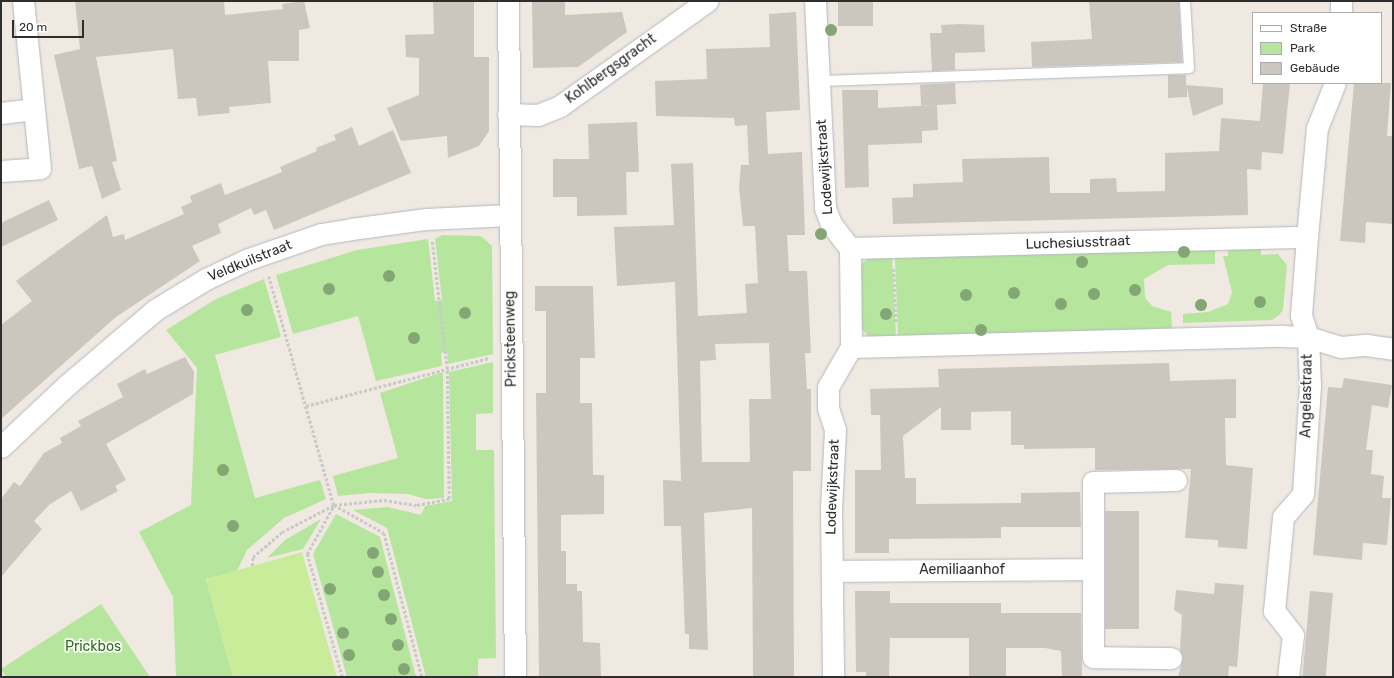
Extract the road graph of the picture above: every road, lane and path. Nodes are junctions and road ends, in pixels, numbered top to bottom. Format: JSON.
{"nodes":[{"id":1,"x":23,"y":1,"type":"edge"},
{"id":2,"x":508,"y":1,"type":"edge"},
{"id":3,"x":707,"y":1,"type":"edge"},
{"id":4,"x":815,"y":1,"type":"edge"},
{"id":5,"x":1185,"y":1,"type":"edge"},
{"id":6,"x":1341,"y":1,"type":"edge"},
{"id":7,"x":1340,"y":12,"type":"edge"},
{"id":8,"x":820,"y":81,"type":"junction"},
{"id":9,"x":1335,"y":84,"type":"edge"},
{"id":10,"x":32,"y":109,"type":"junction"},
{"id":11,"x":1,"y":113,"type":"edge"},
{"id":12,"x":508,"y":114,"type":"junction"},
{"id":13,"x":1,"y":171,"type":"edge"},
{"id":14,"x":510,"y":215,"type":"junction"},
{"id":15,"x":431,"y":219,"type":"junction"},
{"id":16,"x":1307,"y":237,"type":"junction"},
{"id":17,"x":850,"y":248,"type":"junction"},
{"id":18,"x":894,"y":248,"type":"junction"},
{"id":19,"x":269,"y":276,"type":"dead end"},
{"id":20,"x":1308,"y":337,"type":"junction"},
{"id":21,"x":851,"y":347,"type":"junction"},
{"id":22,"x":897,"y":347,"type":"junction"},
{"id":23,"x":1393,"y":349,"type":"edge"},
{"id":24,"x":511,"y":357,"type":"junction"},
{"id":25,"x":447,"y":368,"type":"junction"},
{"id":26,"x":306,"y":406,"type":"junction"},
{"id":27,"x":1,"y":447,"type":"edge"},
{"id":28,"x":1176,"y":480,"type":"dead end"},
{"id":29,"x":334,"y":505,"type":"junction"},
{"id":30,"x":252,"y":566,"type":"dead end"},
{"id":31,"x":1093,"y":569,"type":"junction"},
{"id":32,"x":832,"y":571,"type":"junction"},
{"id":33,"x":1171,"y":658,"type":"dead end"},
{"id":34,"x":342,"y":677,"type":"edge"},
{"id":35,"x":422,"y":677,"type":"edge"},
{"id":36,"x":515,"y":677,"type":"edge"},
{"id":37,"x":832,"y":677,"type":"edge"},
{"id":38,"x":1288,"y":677,"type":"edge"}],
"edges":[{"from":1,"to":10,"type":"street"},
{"from":2,"to":12,"type":"street","name":"Pricksteenweg"},
{"from":3,"to":12,"type":"street","name":"Kohlbergsgracht"},
{"from":4,"to":8,"type":"street","name":"Lodewijkstraat"},
{"from":5,"to":8,"type":"lane"},
{"from":6,"to":7,"type":"street"},
{"from":8,"to":17,"type":"street","name":"Lodewijkstraat"},
{"from":9,"to":16,"type":"street","name":"Angelastraat"},
{"from":10,"to":11,"type":"street"},
{"from":10,"to":13,"type":"street"},
{"from":12,"to":14,"type":"street","name":"Pricksteenweg"},
{"from":14,"to":15,"type":"street","name":"Veldkuilstraat"},
{"from":14,"to":24,"type":"street","name":"Pricksteenweg"},
{"from":15,"to":25,"type":"path"},
{"from":15,"to":27,"type":"street","name":"Veldkuilstraat"},
{"from":16,"to":18,"type":"street","name":"Luchesiusstraat"},
{"from":16,"to":20,"type":"street","name":"Angelastraat"},
{"from":17,"to":18,"type":"street","name":"Luchesiusstraat"},
{"from":17,"to":21,"type":"street","name":"Lodewijkstraat"},
{"from":18,"to":22,"type":"path"},
{"from":19,"to":26,"type":"path"},
{"from":20,"to":22,"type":"street"},
{"from":20,"to":23,"type":"street"},
{"from":20,"to":38,"type":"street","name":"Angelastraat"},
{"from":21,"to":22,"type":"street"},
{"from":21,"to":32,"type":"street","name":"Lodewijkstraat"},
{"from":24,"to":25,"type":"path"},
{"from":24,"to":36,"type":"street","name":"Pricksteenweg"},
{"from":25,"to":26,"type":"path"},
{"from":25,"to":29,"type":"path"},
{"from":26,"to":29,"type":"path"},
{"from":28,"to":31,"type":"street"},
{"from":29,"to":30,"type":"path"},
{"from":29,"to":34,"type":"path"},
{"from":29,"to":35,"type":"path"},
{"from":31,"to":32,"type":"street","name":"Aemiliaanhof"},
{"from":31,"to":33,"type":"street"},
{"from":32,"to":37,"type":"street","name":"Lodewijkstraat"}]}
